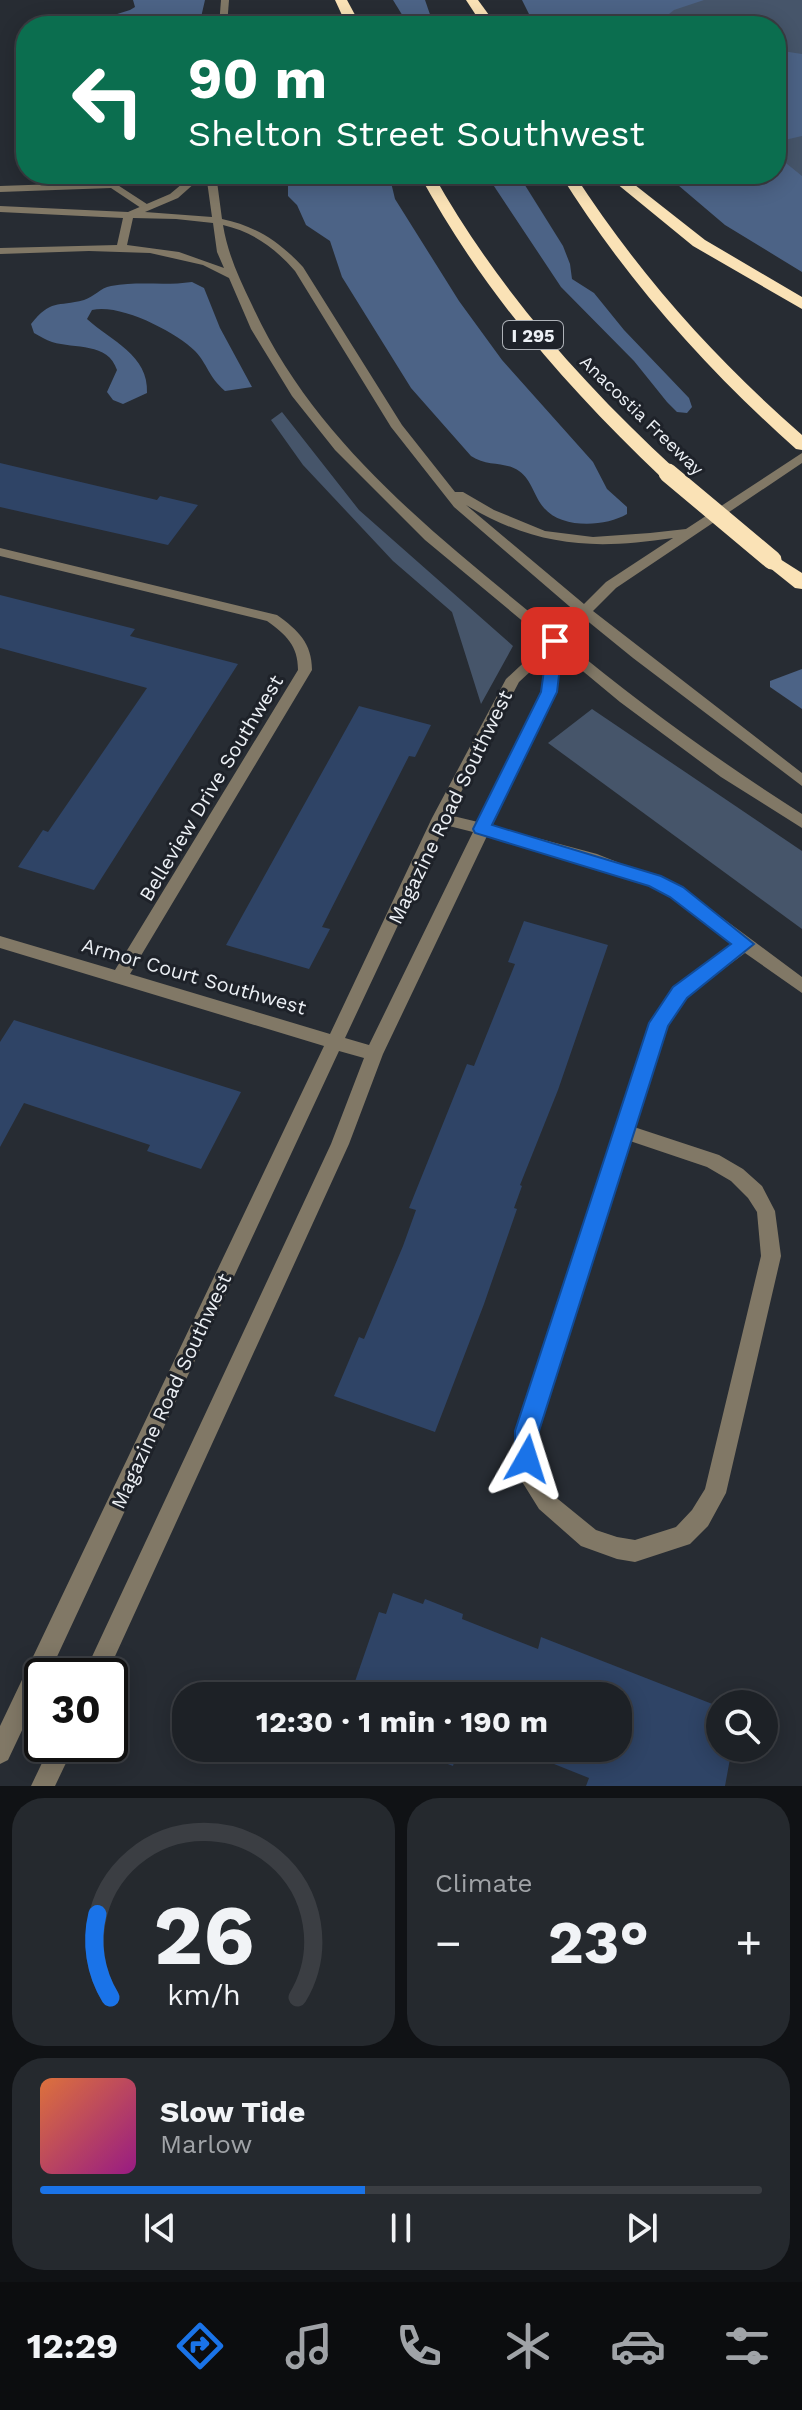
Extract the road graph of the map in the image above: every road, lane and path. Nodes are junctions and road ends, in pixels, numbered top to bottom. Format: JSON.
{"nodes":[{"id":1,"x":191,"y":184,"type":"edge"},
{"id":2,"x":212,"y":184,"type":"edge"},
{"id":3,"x":432,"y":184,"type":"edge"},
{"id":4,"x":574,"y":184,"type":"edge"},
{"id":5,"x":625,"y":184,"type":"edge"},
{"id":6,"x":0,"y":189,"type":"edge"},
{"id":7,"x":148,"y":208,"type":"junction"},
{"id":8,"x":0,"y":209,"type":"edge"},
{"id":9,"x":129,"y":215,"type":"junction"},
{"id":10,"x":216,"y":221,"type":"junction"},
{"id":11,"x":121,"y":250,"type":"junction"},
{"id":12,"x":0,"y":251,"type":"edge"},
{"id":13,"x":233,"y":277,"type":"junction"},
{"id":14,"x":802,"y":304,"type":"edge"},
{"id":15,"x":802,"y":445,"type":"edge"},
{"id":16,"x":802,"y":457,"type":"edge"},
{"id":17,"x":442,"y":484,"type":"junction"},
{"id":18,"x":690,"y":531,"type":"junction"},
{"id":19,"x":0,"y":552,"type":"edge"},
{"id":20,"x":802,"y":583,"type":"edge"},
{"id":21,"x":584,"y":610,"type":"junction"},
{"id":22,"x":555,"y":641,"type":"junction"},
{"id":23,"x":802,"y":781,"type":"edge"},
{"id":24,"x":440,"y":818,"type":"junction"},
{"id":25,"x":802,"y":822,"type":"edge"},
{"id":26,"x":482,"y":829,"type":"junction"},
{"id":27,"x":0,"y":942,"type":"edge"},
{"id":28,"x":745,"y":944,"type":"junction"},
{"id":29,"x":119,"y":977,"type":"junction"},
{"id":30,"x":802,"y":986,"type":"edge"},
{"id":31,"x":337,"y":1041,"type":"junction"},
{"id":32,"x":374,"y":1054,"type":"junction"},
{"id":33,"x":623,"y":1131,"type":"junction"},
{"id":34,"x":102,"y":1658,"type":"edge"},
{"id":35,"x":0,"y":1752,"type":"edge"},
{"id":36,"x":54,"y":1762,"type":"edge"},
{"id":37,"x":43,"y":1786,"type":"edge"}],
"edges":[{"from":1,"to":7,"type":"street"},
{"from":2,"to":10,"type":"street"},
{"from":3,"to":20,"type":"highway","name":"Anacostia Freeway","number":"I 295","bridge":true},
{"from":4,"to":15,"type":"highway"},
{"from":5,"to":14,"type":"highway"},
{"from":6,"to":7,"type":"street"},
{"from":7,"to":9,"type":"street"},
{"from":8,"to":9,"type":"street"},
{"from":9,"to":10,"type":"street"},
{"from":9,"to":11,"type":"street"},
{"from":10,"to":13,"type":"street"},
{"from":10,"to":17,"type":"street"},
{"from":11,"to":12,"type":"street"},
{"from":11,"to":13,"type":"street"},
{"from":13,"to":22,"type":"street"},
{"from":16,"to":18,"type":"street"},
{"from":17,"to":18,"type":"street"},
{"from":17,"to":21,"type":"street"},
{"from":18,"to":21,"type":"street"},
{"from":19,"to":29,"type":"street","name":"Belleview Drive Southwest"},
{"from":21,"to":22,"type":"street"},
{"from":21,"to":23,"type":"street"},
{"from":22,"to":24,"type":"street","name":"Magazine Road Southwest"},
{"from":22,"to":25,"type":"street"},
{"from":22,"to":26,"type":"street","name":"Magazine Road Southwest"},
{"from":24,"to":26,"type":"street"},
{"from":24,"to":31,"type":"street","name":"Magazine Road Southwest"},
{"from":26,"to":28,"type":"street"},
{"from":26,"to":32,"type":"street","name":"Magazine Road Southwest"},
{"from":27,"to":29,"type":"street","name":"Armor Court Southwest"},
{"from":28,"to":30,"type":"street"},
{"from":28,"to":33,"type":"street"},
{"from":29,"to":31,"type":"street","name":"Armor Court Southwest"},
{"from":31,"to":32,"type":"street","name":"Armor Court Southwest"},
{"from":31,"to":35,"type":"street","name":"Magazine Road Southwest"},
{"from":32,"to":34,"type":"street","name":"Magazine Road Southwest"},
{"from":33,"to":33,"type":"street"},
{"from":36,"to":37,"type":"street"}]}
